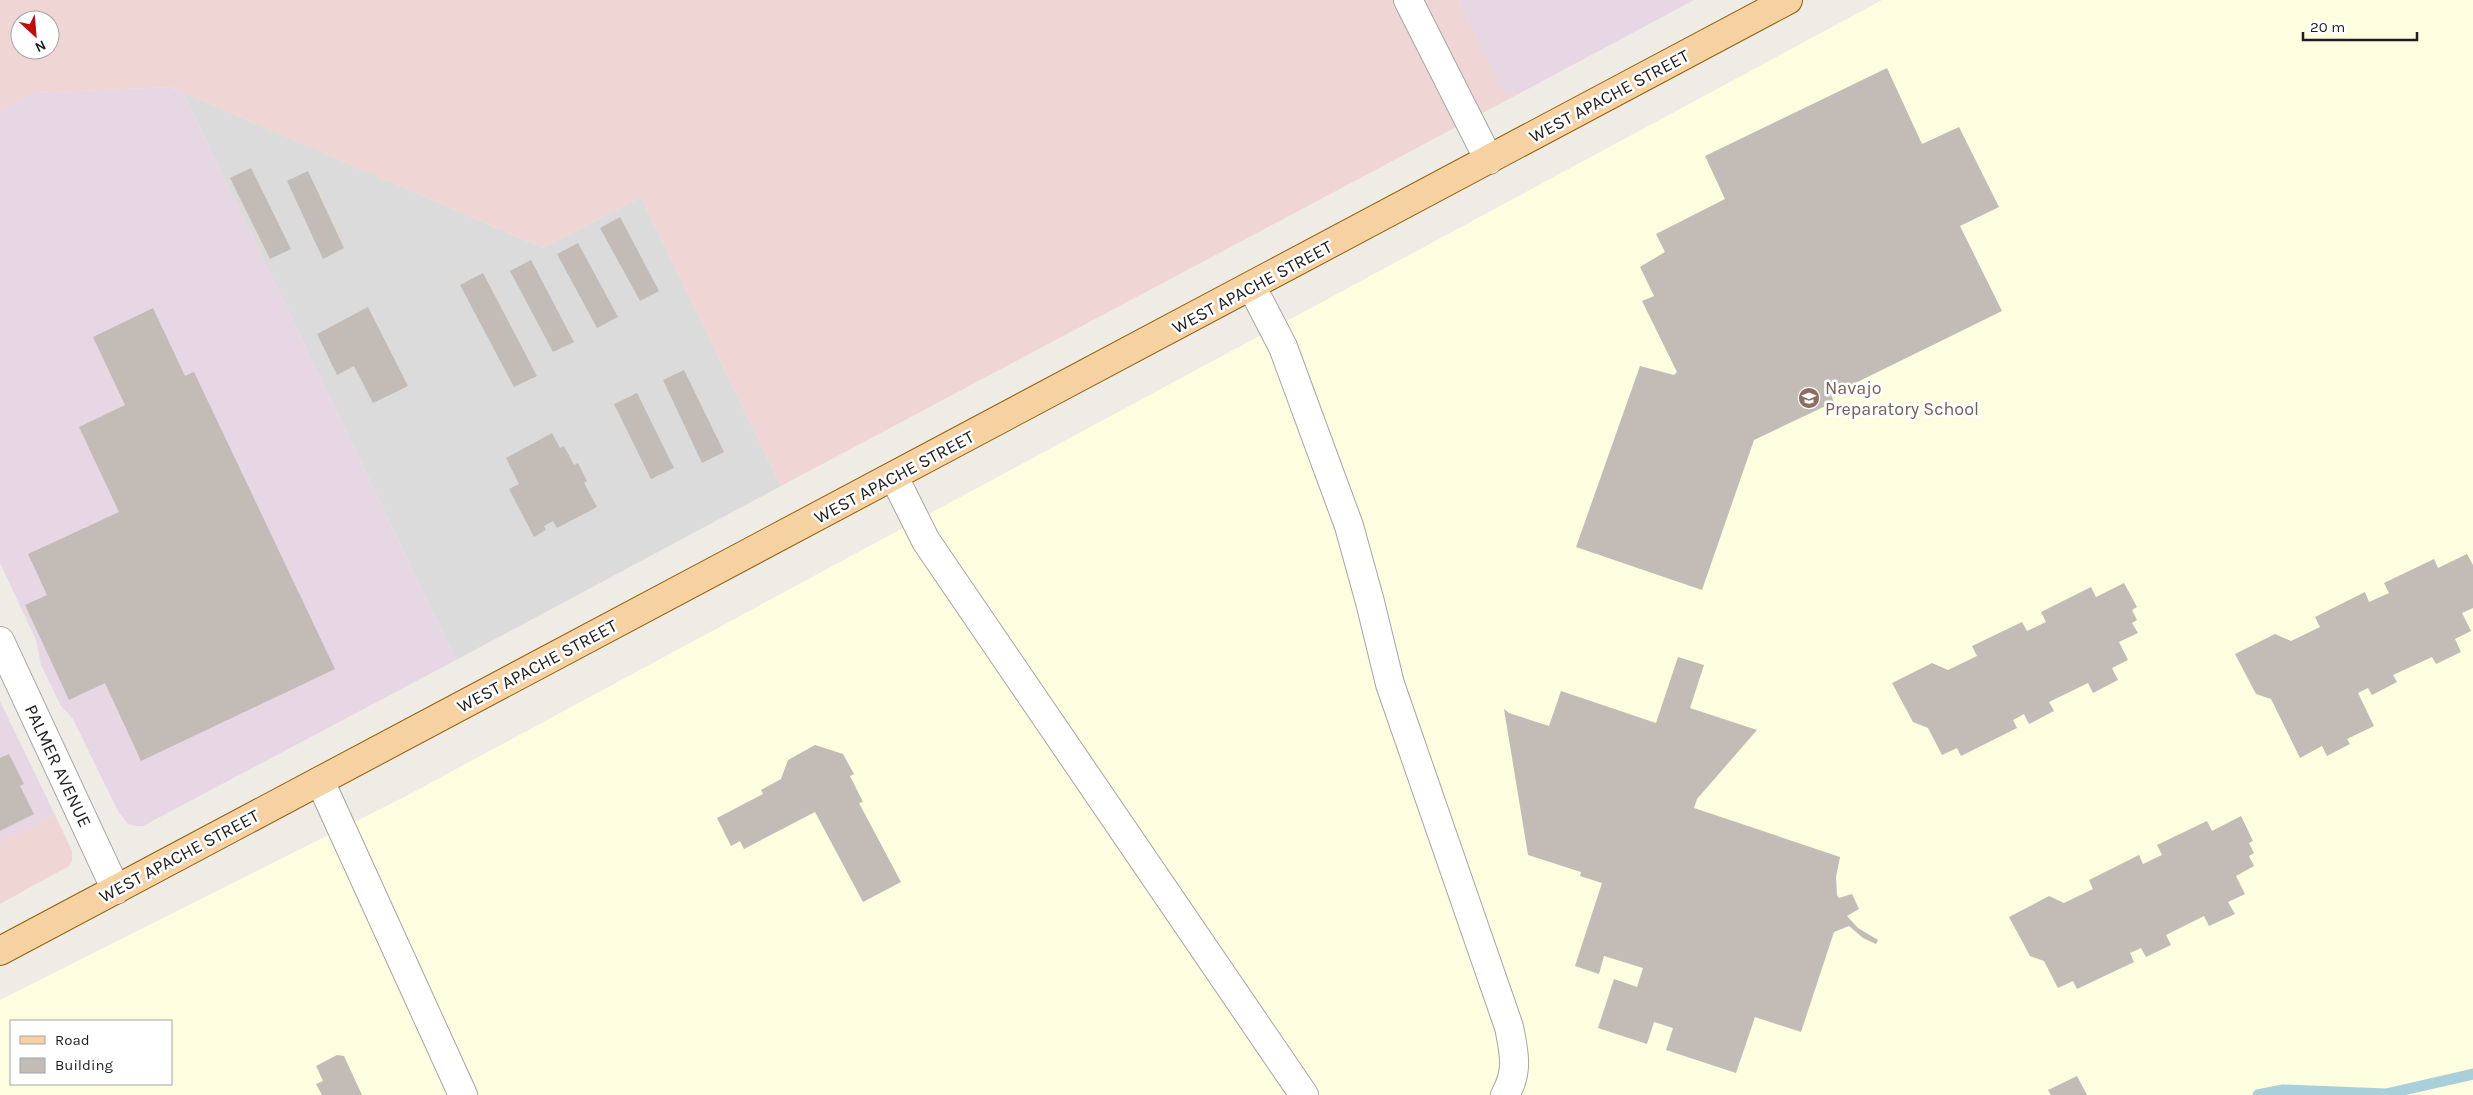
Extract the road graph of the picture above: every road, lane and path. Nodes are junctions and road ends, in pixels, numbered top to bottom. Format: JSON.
{"nodes":[{"id":1,"x":1408,"y":0,"type":"edge"},
{"id":2,"x":1788,"y":0,"type":"edge"},
{"id":3,"x":1489,"y":160,"type":"junction"},
{"id":4,"x":1252,"y":287,"type":"junction"},
{"id":5,"x":894,"y":477,"type":"junction"},
{"id":6,"x":0,"y":641,"type":"edge"},
{"id":7,"x":320,"y":781,"type":"junction"},
{"id":8,"x":116,"y":890,"type":"junction"},
{"id":9,"x":0,"y":951,"type":"edge"},
{"id":10,"x":1302,"y":1093,"type":"edge"},
{"id":11,"x":462,"y":1095,"type":"edge"},
{"id":12,"x":1505,"y":1095,"type":"edge"}],
"edges":[{"from":1,"to":3,"type":"street"},
{"from":2,"to":3,"type":"main road","name":"WEST APACHE STREET"},
{"from":3,"to":4,"type":"main road","name":"WEST APACHE STREET"},
{"from":4,"to":5,"type":"main road","name":"WEST APACHE STREET"},
{"from":4,"to":12,"type":"street"},
{"from":5,"to":7,"type":"main road","name":"WEST APACHE STREET"},
{"from":5,"to":10,"type":"street"},
{"from":6,"to":8,"type":"street","name":"PALMER AVENUE"},
{"from":7,"to":8,"type":"main road","name":"WEST APACHE STREET"},
{"from":7,"to":11,"type":"street"},
{"from":8,"to":9,"type":"main road","name":"WEST APACHE STREET"}]}
